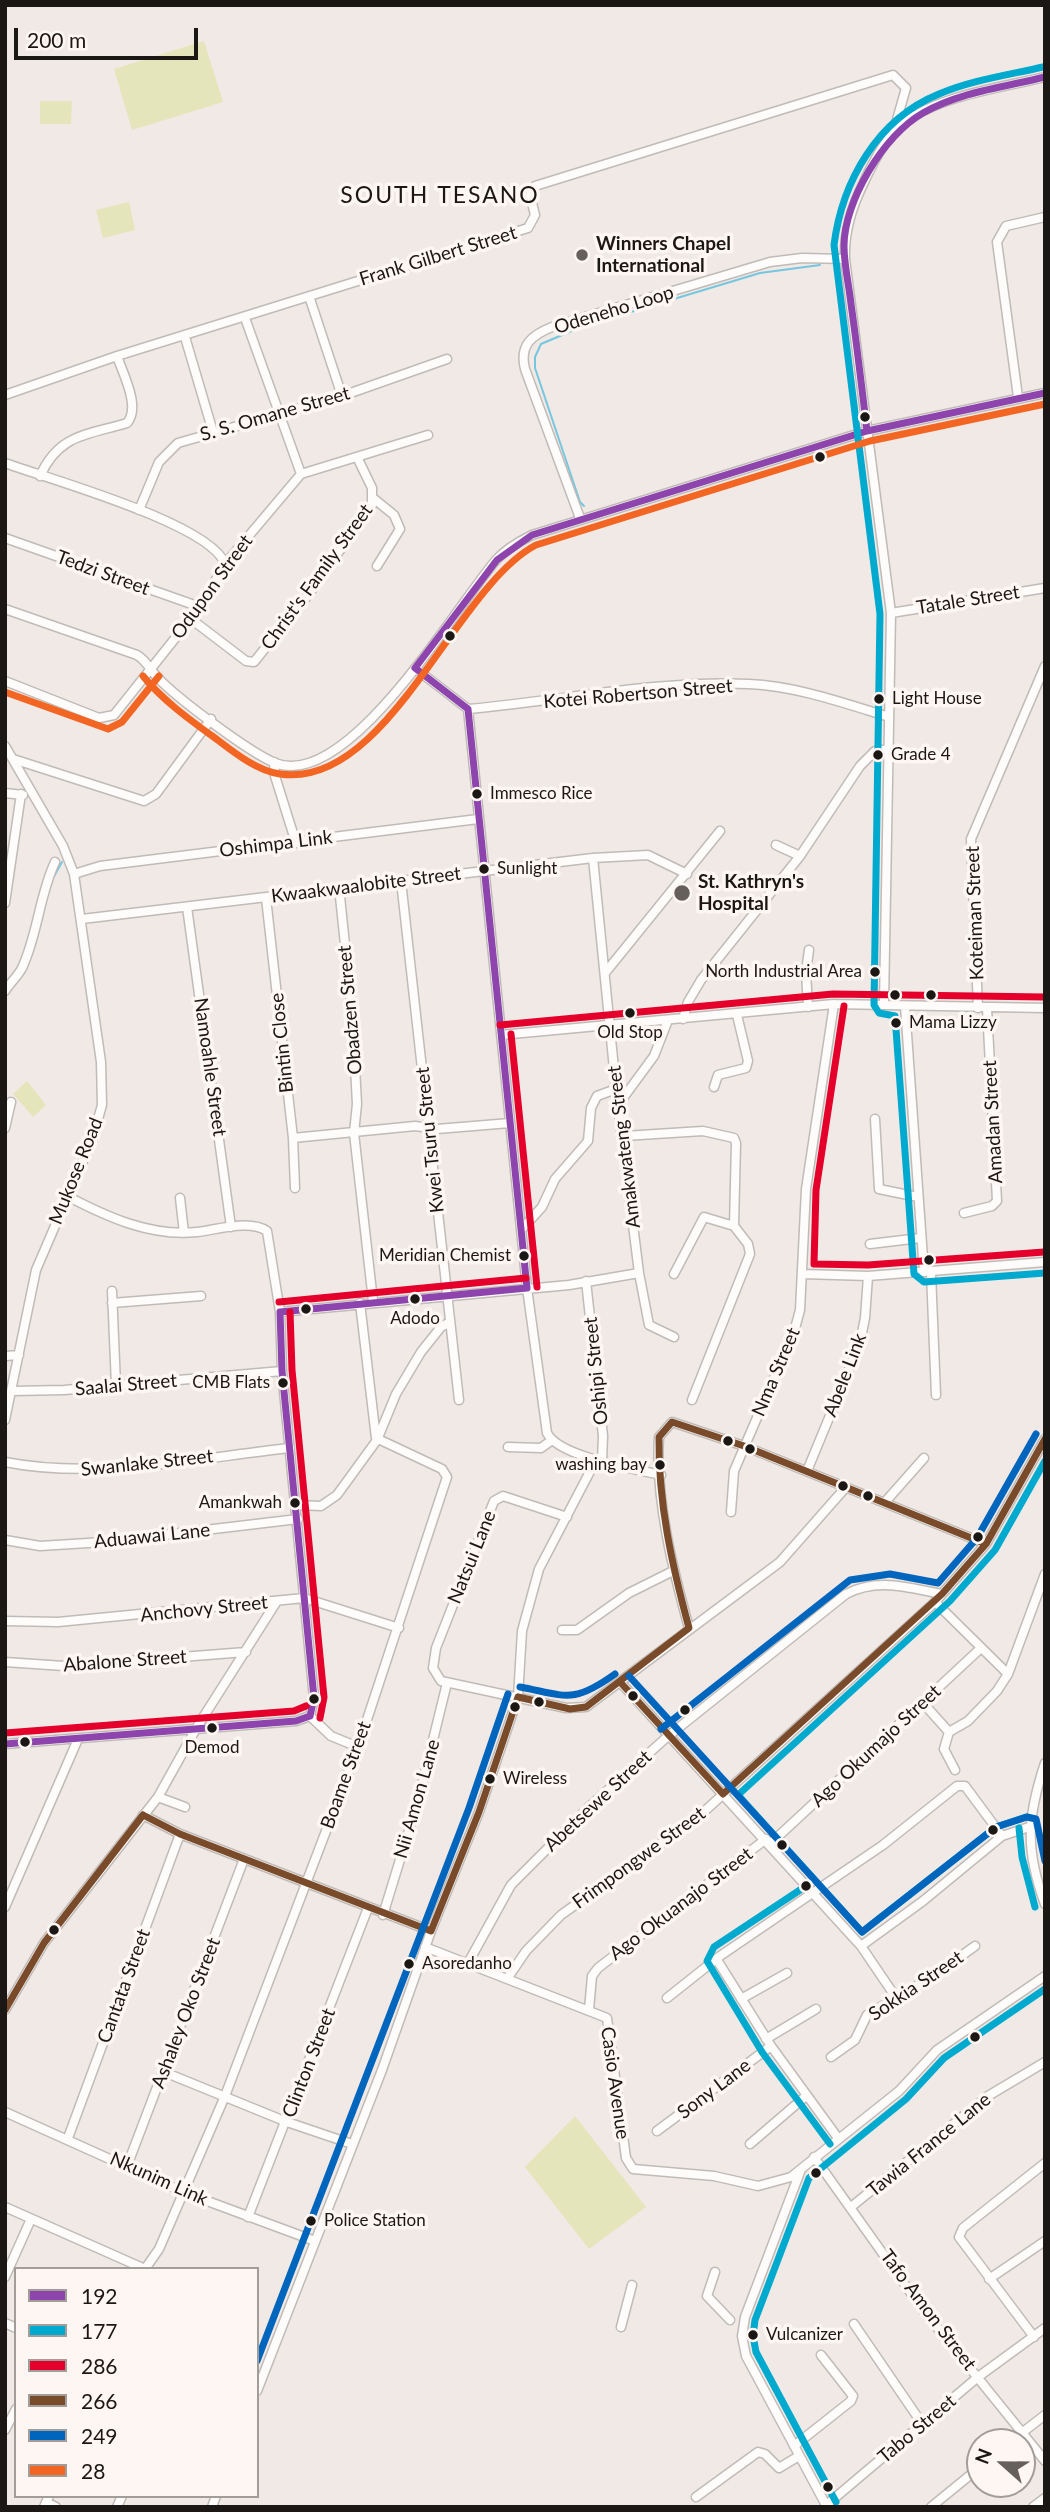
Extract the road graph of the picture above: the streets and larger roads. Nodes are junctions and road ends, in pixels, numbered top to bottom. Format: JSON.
{"nodes":[{"id":1,"x":1045,"y":77,"type":"edge"},
{"id":2,"x":893,"y":133,"type":"junction"},
{"id":3,"x":1045,"y":217,"type":"edge"},
{"id":4,"x":845,"y":259,"type":"junction"},
{"id":5,"x":309,"y":296,"type":"junction"},
{"id":6,"x":246,"y":318,"type":"junction"},
{"id":7,"x":185,"y":337,"type":"junction"},
{"id":8,"x":117,"y":356,"type":"junction"},
{"id":9,"x":447,"y":359,"type":"dead end"},
{"id":10,"x":1045,"y":393,"type":"edge"},
{"id":11,"x":5,"y":395,"type":"edge"},
{"id":12,"x":342,"y":396,"type":"junction"},
{"id":13,"x":1018,"y":397,"type":"junction"},
{"id":14,"x":277,"y":413,"type":"junction"},
{"id":15,"x":867,"y":431,"type":"junction"},
{"id":16,"x":213,"y":432,"type":"junction"},
{"id":17,"x":428,"y":435,"type":"dead end"},
{"id":18,"x":357,"y":457,"type":"junction"},
{"id":19,"x":5,"y":463,"type":"edge"},
{"id":20,"x":301,"y":474,"type":"junction"},
{"id":21,"x":40,"y":476,"type":"junction"},
{"id":22,"x":373,"y":498,"type":"junction"},
{"id":23,"x":139,"y":510,"type":"junction"},
{"id":24,"x":580,"y":518,"type":"junction"},
{"id":25,"x":5,"y":538,"type":"edge"},
{"id":26,"x":225,"y":564,"type":"junction"},
{"id":27,"x":377,"y":565,"type":"dead end"},
{"id":28,"x":1045,"y":588,"type":"edge"},
{"id":29,"x":200,"y":607,"type":"junction"},
{"id":30,"x":5,"y":609,"type":"edge"},
{"id":31,"x":891,"y":613,"type":"junction"},
{"id":32,"x":191,"y":620,"type":"junction"},
{"id":33,"x":1045,"y":666,"type":"edge"},
{"id":34,"x":415,"y":668,"type":"junction"},
{"id":35,"x":151,"y":669,"type":"junction"},
{"id":36,"x":5,"y":681,"type":"edge"},
{"id":37,"x":468,"y":709,"type":"junction"},
{"id":38,"x":889,"y":717,"type":"junction"},
{"id":39,"x":211,"y":719,"type":"junction"},
{"id":40,"x":5,"y":746,"type":"edge"},
{"id":41,"x":889,"y":749,"type":"junction"},
{"id":42,"x":13,"y":759,"type":"junction"},
{"id":43,"x":274,"y":762,"type":"junction"},
{"id":44,"x":5,"y":793,"type":"edge"},
{"id":45,"x":21,"y":794,"type":"junction"},
{"id":46,"x":37,"y":802,"type":"junction"},
{"id":47,"x":478,"y":819,"type":"junction"},
{"id":48,"x":720,"y":831,"type":"dead end"},
{"id":49,"x":296,"y":843,"type":"junction"},
{"id":50,"x":776,"y":845,"type":"dead end"},
{"id":51,"x":800,"y":856,"type":"junction"},
{"id":52,"x":593,"y":858,"type":"junction"},
{"id":53,"x":55,"y":862,"type":"dead end"},
{"id":54,"x":484,"y":871,"type":"junction"},
{"id":55,"x":74,"y":874,"type":"junction"},
{"id":56,"x":687,"y":874,"type":"junction"},
{"id":57,"x":401,"y":881,"type":"junction"},
{"id":58,"x":339,"y":887,"type":"junction"},
{"id":59,"x":266,"y":898,"type":"junction"},
{"id":60,"x":5,"y":903,"type":"edge"},
{"id":61,"x":187,"y":906,"type":"junction"},
{"id":62,"x":82,"y":919,"type":"junction"},
{"id":63,"x":809,"y":950,"type":"dead end"},
{"id":64,"x":605,"y":973,"type":"junction"},
{"id":65,"x":5,"y":991,"type":"edge"},
{"id":66,"x":834,"y":1004,"type":"junction"},
{"id":67,"x":884,"y":1004,"type":"junction"},
{"id":68,"x":905,"y":1006,"type":"junction"},
{"id":69,"x":808,"y":1007,"type":"junction"},
{"id":70,"x":982,"y":1008,"type":"junction"},
{"id":71,"x":1045,"y":1008,"type":"edge"},
{"id":72,"x":737,"y":1015,"type":"junction"},
{"id":73,"x":683,"y":1019,"type":"junction"},
{"id":74,"x":668,"y":1020,"type":"junction"},
{"id":75,"x":610,"y":1025,"type":"junction"},
{"id":76,"x":501,"y":1035,"type":"junction"},
{"id":77,"x":714,"y":1087,"type":"dead end"},
{"id":78,"x":616,"y":1089,"type":"junction"},
{"id":79,"x":11,"y":1102,"type":"dead end"},
{"id":80,"x":618,"y":1105,"type":"junction"},
{"id":81,"x":874,"y":1119,"type":"dead end"},
{"id":82,"x":510,"y":1123,"type":"junction"},
{"id":83,"x":5,"y":1128,"type":"edge"},
{"id":84,"x":429,"y":1128,"type":"junction"},
{"id":85,"x":354,"y":1133,"type":"junction"},
{"id":86,"x":624,"y":1136,"type":"junction"},
{"id":87,"x":293,"y":1138,"type":"junction"},
{"id":88,"x":295,"y":1188,"type":"dead end"},
{"id":89,"x":67,"y":1196,"type":"junction"},
{"id":90,"x":918,"y":1197,"type":"junction"},
{"id":91,"x":180,"y":1198,"type":"dead end"},
{"id":92,"x":964,"y":1213,"type":"dead end"},
{"id":93,"x":734,"y":1226,"type":"junction"},
{"id":94,"x":231,"y":1227,"type":"junction"},
{"id":95,"x":522,"y":1229,"type":"junction"},
{"id":96,"x":184,"y":1233,"type":"junction"},
{"id":97,"x":920,"y":1238,"type":"junction"},
{"id":98,"x":870,"y":1244,"type":"dead end"},
{"id":99,"x":1045,"y":1262,"type":"edge"},
{"id":100,"x":928,"y":1272,"type":"junction"},
{"id":101,"x":639,"y":1273,"type":"junction"},
{"id":102,"x":803,"y":1274,"type":"junction"},
{"id":103,"x":674,"y":1275,"type":"dead end"},
{"id":104,"x":868,"y":1276,"type":"junction"},
{"id":105,"x":586,"y":1281,"type":"junction"},
{"id":106,"x":527,"y":1288,"type":"junction"},
{"id":107,"x":112,"y":1291,"type":"dead end"},
{"id":108,"x":201,"y":1296,"type":"dead end"},
{"id":109,"x":446,"y":1297,"type":"junction"},
{"id":110,"x":373,"y":1301,"type":"junction"},
{"id":111,"x":112,"y":1303,"type":"junction"},
{"id":112,"x":360,"y":1303,"type":"junction"},
{"id":113,"x":280,"y":1312,"type":"junction"},
{"id":114,"x":450,"y":1322,"type":"junction"},
{"id":115,"x":674,"y":1337,"type":"dead end"},
{"id":116,"x":19,"y":1355,"type":"junction"},
{"id":117,"x":5,"y":1356,"type":"edge"},
{"id":118,"x":282,"y":1371,"type":"junction"},
{"id":119,"x":116,"y":1385,"type":"junction"},
{"id":120,"x":12,"y":1391,"type":"junction"},
{"id":121,"x":936,"y":1395,"type":"dead end"},
{"id":122,"x":459,"y":1399,"type":"dead end"},
{"id":123,"x":692,"y":1400,"type":"dead end"},
{"id":124,"x":5,"y":1420,"type":"edge"},
{"id":125,"x":1045,"y":1439,"type":"edge"},
{"id":126,"x":377,"y":1440,"type":"junction"},
{"id":127,"x":556,"y":1443,"type":"junction"},
{"id":128,"x":744,"y":1446,"type":"junction"},
{"id":129,"x":508,"y":1447,"type":"dead end"},
{"id":130,"x":290,"y":1448,"type":"junction"},
{"id":131,"x":924,"y":1458,"type":"dead end"},
{"id":132,"x":599,"y":1460,"type":"junction"},
{"id":133,"x":5,"y":1462,"type":"edge"},
{"id":134,"x":807,"y":1471,"type":"junction"},
{"id":135,"x":661,"y":1475,"type":"junction"},
{"id":136,"x":846,"y":1487,"type":"junction"},
{"id":137,"x":886,"y":1501,"type":"junction"},
{"id":138,"x":296,"y":1505,"type":"junction"},
{"id":139,"x":731,"y":1512,"type":"dead end"},
{"id":140,"x":567,"y":1517,"type":"junction"},
{"id":141,"x":298,"y":1519,"type":"junction"},
{"id":142,"x":5,"y":1540,"type":"edge"},
{"id":143,"x":986,"y":1544,"type":"junction"},
{"id":144,"x":673,"y":1571,"type":"junction"},
{"id":145,"x":1045,"y":1574,"type":"edge"},
{"id":146,"x":942,"y":1594,"type":"junction"},
{"id":147,"x":304,"y":1598,"type":"junction"},
{"id":148,"x":277,"y":1601,"type":"junction"},
{"id":149,"x":935,"y":1602,"type":"junction"},
{"id":150,"x":5,"y":1621,"type":"edge"},
{"id":151,"x":399,"y":1628,"type":"junction"},
{"id":152,"x":689,"y":1629,"type":"junction"},
{"id":153,"x":562,"y":1630,"type":"dead end"},
{"id":154,"x":981,"y":1648,"type":"junction"},
{"id":155,"x":246,"y":1652,"type":"junction"},
{"id":156,"x":5,"y":1662,"type":"edge"},
{"id":157,"x":1008,"y":1674,"type":"junction"},
{"id":158,"x":447,"y":1683,"type":"junction"},
{"id":159,"x":621,"y":1683,"type":"junction"},
{"id":160,"x":518,"y":1697,"type":"junction"},
{"id":161,"x":923,"y":1703,"type":"junction"},
{"id":162,"x":310,"y":1716,"type":"junction"},
{"id":163,"x":197,"y":1727,"type":"junction"},
{"id":164,"x":949,"y":1732,"type":"junction"},
{"id":165,"x":667,"y":1737,"type":"junction"},
{"id":166,"x":78,"y":1739,"type":"junction"},
{"id":167,"x":5,"y":1744,"type":"edge"},
{"id":168,"x":358,"y":1746,"type":"junction"},
{"id":169,"x":1045,"y":1763,"type":"edge"},
{"id":170,"x":955,"y":1770,"type":"dead end"},
{"id":171,"x":723,"y":1794,"type":"junction"},
{"id":172,"x":158,"y":1797,"type":"junction"},
{"id":173,"x":185,"y":1807,"type":"dead end"},
{"id":174,"x":143,"y":1815,"type":"junction"},
{"id":175,"x":1029,"y":1827,"type":"junction"},
{"id":176,"x":180,"y":1835,"type":"junction"},
{"id":177,"x":1002,"y":1836,"type":"junction"},
{"id":178,"x":768,"y":1841,"type":"junction"},
{"id":179,"x":244,"y":1859,"type":"junction"},
{"id":180,"x":305,"y":1884,"type":"junction"},
{"id":181,"x":1043,"y":1891,"type":"edge"},
{"id":182,"x":812,"y":1895,"type":"junction"},
{"id":183,"x":1045,"y":1904,"type":"edge"},
{"id":184,"x":5,"y":1908,"type":"edge"},
{"id":185,"x":368,"y":1908,"type":"junction"},
{"id":186,"x":383,"y":1914,"type":"junction"},
{"id":187,"x":431,"y":1931,"type":"junction"},
{"id":188,"x":975,"y":1946,"type":"dead end"},
{"id":189,"x":425,"y":1947,"type":"junction"},
{"id":190,"x":861,"y":1947,"type":"junction"},
{"id":191,"x":717,"y":1960,"type":"junction"},
{"id":192,"x":467,"y":1965,"type":"junction"},
{"id":193,"x":787,"y":1973,"type":"dead end"},
{"id":194,"x":1045,"y":1976,"type":"edge"},
{"id":195,"x":506,"y":1979,"type":"junction"},
{"id":196,"x":667,"y":1998,"type":"dead end"},
{"id":197,"x":741,"y":1999,"type":"junction"},
{"id":198,"x":897,"y":1999,"type":"junction"},
{"id":199,"x":816,"y":2009,"type":"dead end"},
{"id":200,"x":5,"y":2010,"type":"edge"},
{"id":201,"x":589,"y":2010,"type":"junction"},
{"id":202,"x":769,"y":2042,"type":"junction"},
{"id":203,"x":831,"y":2057,"type":"dead end"},
{"id":204,"x":1045,"y":2062,"type":"edge"},
{"id":205,"x":164,"y":2072,"type":"junction"},
{"id":206,"x":225,"y":2096,"type":"junction"},
{"id":207,"x":806,"y":2096,"type":"junction"},
{"id":208,"x":5,"y":2112,"type":"edge"},
{"id":209,"x":287,"y":2122,"type":"junction"},
{"id":210,"x":657,"y":2130,"type":"dead end"},
{"id":211,"x":68,"y":2138,"type":"junction"},
{"id":212,"x":838,"y":2138,"type":"junction"},
{"id":213,"x":352,"y":2144,"type":"junction"},
{"id":214,"x":750,"y":2144,"type":"dead end"},
{"id":215,"x":814,"y":2157,"type":"junction"},
{"id":216,"x":1045,"y":2162,"type":"edge"},
{"id":217,"x":127,"y":2166,"type":"junction"},
{"id":218,"x":800,"y":2172,"type":"junction"},
{"id":219,"x":183,"y":2192,"type":"junction"},
{"id":220,"x":5,"y":2207,"type":"edge"},
{"id":221,"x":851,"y":2207,"type":"junction"},
{"id":222,"x":248,"y":2217,"type":"junction"},
{"id":223,"x":31,"y":2219,"type":"junction"},
{"id":224,"x":315,"y":2241,"type":"junction"},
{"id":225,"x":1045,"y":2241,"type":"edge"},
{"id":226,"x":140,"y":2267,"type":"edge"},
{"id":227,"x":146,"y":2267,"type":"edge"},
{"id":228,"x":715,"y":2272,"type":"dead end"},
{"id":229,"x":5,"y":2277,"type":"edge"},
{"id":230,"x":989,"y":2279,"type":"junction"},
{"id":231,"x":632,"y":2285,"type":"dead end"},
{"id":232,"x":730,"y":2320,"type":"dead end"},
{"id":233,"x":854,"y":2323,"type":"dead end"},
{"id":234,"x":621,"y":2328,"type":"dead end"},
{"id":235,"x":1045,"y":2328,"type":"edge"},
{"id":236,"x":1034,"y":2337,"type":"junction"},
{"id":237,"x":821,"y":2354,"type":"dead end"},
{"id":238,"x":978,"y":2377,"type":"junction"},
{"id":239,"x":259,"y":2385,"type":"edge"},
{"id":240,"x":14,"y":2413,"type":"edge"},
{"id":241,"x":1045,"y":2415,"type":"edge"},
{"id":242,"x":923,"y":2425,"type":"junction"},
{"id":243,"x":1019,"y":2428,"type":"edge"},
{"id":244,"x":1027,"y":2428,"type":"edge"},
{"id":245,"x":5,"y":2430,"type":"edge"},
{"id":246,"x":794,"y":2446,"type":"junction"},
{"id":247,"x":799,"y":2456,"type":"junction"},
{"id":248,"x":966,"y":2478,"type":"edge"},
{"id":249,"x":696,"y":2497,"type":"dead end"},
{"id":250,"x":1045,"y":2498,"type":"edge"},
{"id":251,"x":46,"y":2502,"type":"edge"},
{"id":252,"x":826,"y":2506,"type":"edge"},
{"id":253,"x":56,"y":2507,"type":"edge"},
{"id":254,"x":931,"y":2507,"type":"edge"},
{"id":255,"x":1033,"y":2507,"type":"edge"}],
"edges":[{"from":1,"to":2,"type":"street"},
{"from":2,"to":4,"type":"street"},
{"from":2,"to":5,"type":"street","name":"Frank Gilbert Street"},
{"from":3,"to":13,"type":"street"},
{"from":4,"to":15,"type":"street"},
{"from":4,"to":24,"type":"street","name":"Odeneho Loop"},
{"from":5,"to":6,"type":"street","name":"Frank Gilbert Street"},
{"from":5,"to":12,"type":"street"},
{"from":6,"to":7,"type":"street","name":"Frank Gilbert Street"},
{"from":6,"to":14,"type":"street"},
{"from":7,"to":8,"type":"street","name":"Frank Gilbert Street"},
{"from":7,"to":16,"type":"street"},
{"from":8,"to":11,"type":"street","name":"Frank Gilbert Street"},
{"from":8,"to":21,"type":"street"},
{"from":9,"to":12,"type":"street","name":"S. S. Omane Street"},
{"from":10,"to":13,"type":"street"},
{"from":12,"to":14,"type":"street","name":"S. S. Omane Street"},
{"from":13,"to":15,"type":"street"},
{"from":14,"to":16,"type":"street","name":"S. S. Omane Street"},
{"from":14,"to":20,"type":"street"},
{"from":15,"to":24,"type":"street"},
{"from":15,"to":31,"type":"street"},
{"from":16,"to":23,"type":"street","name":"S. S. Omane Street"},
{"from":17,"to":18,"type":"street"},
{"from":18,"to":20,"type":"street"},
{"from":18,"to":22,"type":"street","name":"Christ's Family Street"},
{"from":19,"to":21,"type":"street"},
{"from":20,"to":26,"type":"street","name":"Odupon Street"},
{"from":21,"to":23,"type":"street"},
{"from":22,"to":27,"type":"street"},
{"from":22,"to":32,"type":"street","name":"Christ's Family Street"},
{"from":23,"to":26,"type":"street"},
{"from":24,"to":34,"type":"street"},
{"from":25,"to":29,"type":"street","name":"Tedzi Street"},
{"from":26,"to":29,"type":"street","name":"Odupon Street"},
{"from":28,"to":31,"type":"street","name":"Tatale Street"},
{"from":29,"to":32,"type":"street","name":"Odupon Street"},
{"from":30,"to":35,"type":"street"},
{"from":31,"to":38,"type":"street"},
{"from":32,"to":35,"type":"street","name":"Odupon Street"},
{"from":33,"to":70,"type":"street","name":"Koteiman Street"},
{"from":34,"to":37,"type":"street"},
{"from":34,"to":43,"type":"street"},
{"from":35,"to":36,"type":"street","name":"Odupon Street"},
{"from":35,"to":39,"type":"street"},
{"from":37,"to":38,"type":"street","name":"Kotei Robertson Street"},
{"from":37,"to":47,"type":"street"},
{"from":38,"to":41,"type":"street"},
{"from":39,"to":42,"type":"street"},
{"from":39,"to":43,"type":"street"},
{"from":40,"to":42,"type":"street","name":"Mukose Road"},
{"from":41,"to":51,"type":"street"},
{"from":41,"to":67,"type":"street"},
{"from":42,"to":46,"type":"street","name":"Mukose Road"},
{"from":43,"to":49,"type":"street"},
{"from":44,"to":45,"type":"street"},
{"from":45,"to":46,"type":"street"},
{"from":45,"to":60,"type":"street"},
{"from":46,"to":55,"type":"street","name":"Mukose Road"},
{"from":47,"to":49,"type":"street","name":"Oshimpa Link"},
{"from":47,"to":54,"type":"street"},
{"from":48,"to":56,"type":"street"},
{"from":49,"to":55,"type":"street","name":"Oshimpa Link"},
{"from":50,"to":51,"type":"street"},
{"from":51,"to":73,"type":"street"},
{"from":52,"to":54,"type":"street","name":"Kwaakwaalobite Street"},
{"from":52,"to":56,"type":"street","name":"Kwaakwaalobite Street"},
{"from":52,"to":64,"type":"street","name":"Amakwateng Street"},
{"from":53,"to":65,"type":"street"},
{"from":54,"to":57,"type":"street","name":"Kwaakwaalobite Street"},
{"from":54,"to":76,"type":"street"},
{"from":55,"to":62,"type":"street","name":"Mukose Road"},
{"from":56,"to":64,"type":"street"},
{"from":57,"to":58,"type":"street","name":"Kwaakwaalobite Street"},
{"from":57,"to":84,"type":"street","name":"Kwei Tsuru Street"},
{"from":58,"to":59,"type":"street","name":"Kwaakwaalobite Street"},
{"from":58,"to":85,"type":"street","name":"Obadzen Street"},
{"from":59,"to":61,"type":"street","name":"Kwaakwaalobite Street"},
{"from":59,"to":87,"type":"street","name":"Bintin Close"},
{"from":61,"to":62,"type":"street","name":"Kwaakwaalobite Street"},
{"from":61,"to":94,"type":"street","name":"Namoahle Street"},
{"from":62,"to":89,"type":"street","name":"Mukose Road"},
{"from":63,"to":69,"type":"street"},
{"from":64,"to":75,"type":"street","name":"Amakwateng Street"},
{"from":66,"to":67,"type":"street"},
{"from":66,"to":69,"type":"street"},
{"from":66,"to":102,"type":"street","name":"Nma Street"},
{"from":67,"to":68,"type":"street"},
{"from":68,"to":70,"type":"street"},
{"from":68,"to":90,"type":"street"},
{"from":69,"to":72,"type":"street"},
{"from":70,"to":71,"type":"street"},
{"from":70,"to":92,"type":"street","name":"Amadan Street"},
{"from":72,"to":73,"type":"street"},
{"from":72,"to":77,"type":"street"},
{"from":73,"to":74,"type":"street"},
{"from":74,"to":75,"type":"street"},
{"from":74,"to":80,"type":"street"},
{"from":75,"to":76,"type":"street"},
{"from":75,"to":78,"type":"street","name":"Amakwateng Street"},
{"from":76,"to":82,"type":"street"},
{"from":78,"to":80,"type":"street","name":"Amakwateng Street"},
{"from":78,"to":95,"type":"street"},
{"from":79,"to":83,"type":"street"},
{"from":80,"to":86,"type":"street","name":"Amakwateng Street"},
{"from":81,"to":90,"type":"street"},
{"from":82,"to":84,"type":"street"},
{"from":82,"to":95,"type":"street"},
{"from":84,"to":85,"type":"street"},
{"from":84,"to":109,"type":"street","name":"Kwei Tsuru Street"},
{"from":85,"to":87,"type":"street"},
{"from":85,"to":110,"type":"street","name":"Obadzen Street"},
{"from":86,"to":93,"type":"street"},
{"from":86,"to":101,"type":"street","name":"Amakwateng Street"},
{"from":87,"to":88,"type":"street","name":"Bintin Close"},
{"from":89,"to":96,"type":"street"},
{"from":89,"to":116,"type":"street","name":"Mukose Road"},
{"from":90,"to":97,"type":"street"},
{"from":91,"to":96,"type":"street"},
{"from":93,"to":103,"type":"street"},
{"from":93,"to":123,"type":"street"},
{"from":94,"to":96,"type":"street"},
{"from":94,"to":113,"type":"street"},
{"from":95,"to":106,"type":"street"},
{"from":97,"to":98,"type":"street"},
{"from":97,"to":100,"type":"street"},
{"from":99,"to":100,"type":"street"},
{"from":100,"to":104,"type":"street"},
{"from":100,"to":121,"type":"street"},
{"from":101,"to":105,"type":"street"},
{"from":101,"to":115,"type":"street","name":"Amakwateng Street"},
{"from":102,"to":104,"type":"street"},
{"from":102,"to":128,"type":"street","name":"Nma Street"},
{"from":104,"to":134,"type":"street","name":"Abele Link"},
{"from":105,"to":106,"type":"street"},
{"from":105,"to":132,"type":"street","name":"Oshipi Street"},
{"from":106,"to":109,"type":"street"},
{"from":106,"to":127,"type":"street"},
{"from":107,"to":111,"type":"street"},
{"from":108,"to":111,"type":"street"},
{"from":109,"to":110,"type":"street"},
{"from":109,"to":114,"type":"street","name":"Kwei Tsuru Street"},
{"from":110,"to":112,"type":"street"},
{"from":111,"to":119,"type":"street"},
{"from":112,"to":113,"type":"street"},
{"from":112,"to":126,"type":"street"},
{"from":113,"to":118,"type":"street"},
{"from":114,"to":122,"type":"street","name":"Kwei Tsuru Street"},
{"from":114,"to":126,"type":"street"},
{"from":116,"to":117,"type":"street"},
{"from":116,"to":120,"type":"street","name":"Mukose Road"},
{"from":118,"to":119,"type":"street","name":"Saalai Street"},
{"from":118,"to":130,"type":"street"},
{"from":119,"to":120,"type":"street","name":"Saalai Street"},
{"from":120,"to":124,"type":"street","name":"Mukose Road"},
{"from":125,"to":143,"type":"street"},
{"from":126,"to":138,"type":"street"},
{"from":126,"to":151,"type":"street","name":"Boame Street"},
{"from":127,"to":129,"type":"street"},
{"from":127,"to":132,"type":"street"},
{"from":128,"to":134,"type":"street"},
{"from":128,"to":135,"type":"street"},
{"from":128,"to":139,"type":"street","name":"Nma Street"},
{"from":130,"to":133,"type":"street","name":"Swanlake Street"},
{"from":130,"to":138,"type":"street"},
{"from":131,"to":137,"type":"street"},
{"from":132,"to":135,"type":"street"},
{"from":132,"to":140,"type":"street","name":"Oshipi Street"},
{"from":134,"to":136,"type":"street"},
{"from":135,"to":144,"type":"street"},
{"from":136,"to":137,"type":"street"},
{"from":136,"to":152,"type":"street"},
{"from":137,"to":143,"type":"street"},
{"from":138,"to":141,"type":"street"},
{"from":140,"to":158,"type":"street","name":"Natsui Lane"},
{"from":140,"to":160,"type":"street","name":"Oshipi Street"},
{"from":141,"to":142,"type":"street","name":"Aduawai Lane"},
{"from":141,"to":147,"type":"street"},
{"from":143,"to":146,"type":"street"},
{"from":144,"to":152,"type":"street"},
{"from":144,"to":153,"type":"street"},
{"from":145,"to":157,"type":"street"},
{"from":146,"to":149,"type":"street","name":"Frimpongwe Street"},
{"from":146,"to":165,"type":"street","name":"Abetsewe Street"},
{"from":147,"to":148,"type":"street","name":"Anchovy Street"},
{"from":147,"to":151,"type":"street","name":"Anchovy Street"},
{"from":147,"to":162,"type":"street"},
{"from":148,"to":150,"type":"street","name":"Anchovy Street"},
{"from":148,"to":155,"type":"street"},
{"from":149,"to":154,"type":"street"},
{"from":149,"to":171,"type":"street","name":"Frimpongwe Street"},
{"from":151,"to":168,"type":"street","name":"Boame Street"},
{"from":152,"to":159,"type":"street"},
{"from":154,"to":157,"type":"street"},
{"from":154,"to":161,"type":"street","name":"Ago Okumajo Street"},
{"from":155,"to":156,"type":"street","name":"Abalone Street"},
{"from":155,"to":163,"type":"street"},
{"from":157,"to":164,"type":"street"},
{"from":158,"to":160,"type":"street"},
{"from":158,"to":186,"type":"street","name":"Nii Amon Lane"},
{"from":159,"to":160,"type":"street"},
{"from":159,"to":165,"type":"street"},
{"from":160,"to":187,"type":"street","name":"Oshipi Street"},
{"from":161,"to":164,"type":"street"},
{"from":161,"to":178,"type":"street","name":"Ago Okumajo Street"},
{"from":162,"to":163,"type":"street"},
{"from":162,"to":168,"type":"street"},
{"from":163,"to":166,"type":"street"},
{"from":163,"to":172,"type":"street"},
{"from":164,"to":170,"type":"street"},
{"from":165,"to":171,"type":"street"},
{"from":165,"to":192,"type":"street","name":"Abetsewe Street"},
{"from":166,"to":167,"type":"street"},
{"from":166,"to":184,"type":"street"},
{"from":168,"to":180,"type":"street","name":"Boame Street"},
{"from":169,"to":175,"type":"street"},
{"from":171,"to":178,"type":"street"},
{"from":171,"to":195,"type":"street","name":"Frimpongwe Street"},
{"from":172,"to":173,"type":"street"},
{"from":172,"to":174,"type":"street"},
{"from":174,"to":176,"type":"street"},
{"from":174,"to":200,"type":"street"},
{"from":175,"to":177,"type":"street"},
{"from":175,"to":181,"type":"street"},
{"from":176,"to":179,"type":"street"},
{"from":176,"to":211,"type":"street","name":"Cantata Street"},
{"from":177,"to":182,"type":"street"},
{"from":177,"to":190,"type":"street"},
{"from":178,"to":182,"type":"street"},
{"from":178,"to":201,"type":"street","name":"Ago Okuanajo Street"},
{"from":179,"to":180,"type":"street"},
{"from":179,"to":205,"type":"street","name":"Ashaley Oko Street"},
{"from":180,"to":185,"type":"street"},
{"from":180,"to":206,"type":"street","name":"Boame Street"},
{"from":181,"to":183,"type":"street"},
{"from":182,"to":190,"type":"street"},
{"from":182,"to":191,"type":"street"},
{"from":185,"to":186,"type":"street"},
{"from":185,"to":209,"type":"street","name":"Clinton Street"},
{"from":186,"to":187,"type":"street"},
{"from":187,"to":189,"type":"street","name":"Oshipi Street"},
{"from":188,"to":198,"type":"street","name":"Sokkia Street"},
{"from":189,"to":192,"type":"street","name":"Casio Avenue"},
{"from":189,"to":213,"type":"street","name":"Oshipi Street"},
{"from":190,"to":198,"type":"street"},
{"from":191,"to":196,"type":"street"},
{"from":191,"to":197,"type":"street"},
{"from":192,"to":195,"type":"street","name":"Casio Avenue"},
{"from":193,"to":197,"type":"street"},
{"from":194,"to":212,"type":"street"},
{"from":195,"to":201,"type":"street","name":"Casio Avenue"},
{"from":197,"to":202,"type":"street"},
{"from":198,"to":203,"type":"street","name":"Sokkia Street"},
{"from":199,"to":202,"type":"street","name":"Sony Lane"},
{"from":201,"to":218,"type":"street","name":"Casio Avenue"},
{"from":202,"to":207,"type":"street"},
{"from":202,"to":210,"type":"street","name":"Sony Lane"},
{"from":204,"to":221,"type":"street","name":"Tawia France Lane"},
{"from":205,"to":206,"type":"street"},
{"from":205,"to":217,"type":"street","name":"Ashaley Oko Street"},
{"from":206,"to":209,"type":"street"},
{"from":206,"to":219,"type":"street","name":"Boame Street"},
{"from":207,"to":212,"type":"street"},
{"from":207,"to":214,"type":"street"},
{"from":208,"to":211,"type":"street","name":"Nkunim Link"},
{"from":209,"to":213,"type":"street"},
{"from":209,"to":222,"type":"street","name":"Clinton Street"},
{"from":211,"to":217,"type":"street","name":"Nkunim Link"},
{"from":212,"to":215,"type":"street"},
{"from":213,"to":224,"type":"street","name":"Oshipi Street"},
{"from":215,"to":218,"type":"street"},
{"from":215,"to":221,"type":"street","name":"Tafo Amon Street"},
{"from":216,"to":230,"type":"street"},
{"from":217,"to":219,"type":"street","name":"Nkunim Link"},
{"from":218,"to":246,"type":"street"},
{"from":219,"to":222,"type":"street","name":"Nkunim Link"},
{"from":219,"to":227,"type":"street","name":"Boame Street"},
{"from":220,"to":223,"type":"street"},
{"from":221,"to":238,"type":"street","name":"Tafo Amon Street"},
{"from":222,"to":224,"type":"street","name":"Nkunim Link"},
{"from":223,"to":226,"type":"street"},
{"from":223,"to":229,"type":"street"},
{"from":224,"to":239,"type":"street","name":"Oshipi Street"},
{"from":225,"to":230,"type":"street"},
{"from":228,"to":232,"type":"street"},
{"from":230,"to":236,"type":"street"},
{"from":231,"to":234,"type":"street"},
{"from":233,"to":242,"type":"street"},
{"from":235,"to":236,"type":"street","name":"Tabo Street"},
{"from":236,"to":238,"type":"street","name":"Tabo Street"},
{"from":237,"to":246,"type":"street"},
{"from":238,"to":242,"type":"street","name":"Tabo Street"},
{"from":238,"to":243,"type":"street","name":"Tafo Amon Street"},
{"from":240,"to":245,"type":"street"},
{"from":241,"to":244,"type":"street"},
{"from":242,"to":252,"type":"street","name":"Tabo Street"},
{"from":246,"to":247,"type":"street"},
{"from":247,"to":249,"type":"street"},
{"from":247,"to":252,"type":"street"},
{"from":248,"to":254,"type":"street"},
{"from":250,"to":255,"type":"street"},
{"from":251,"to":253,"type":"street"}]}
